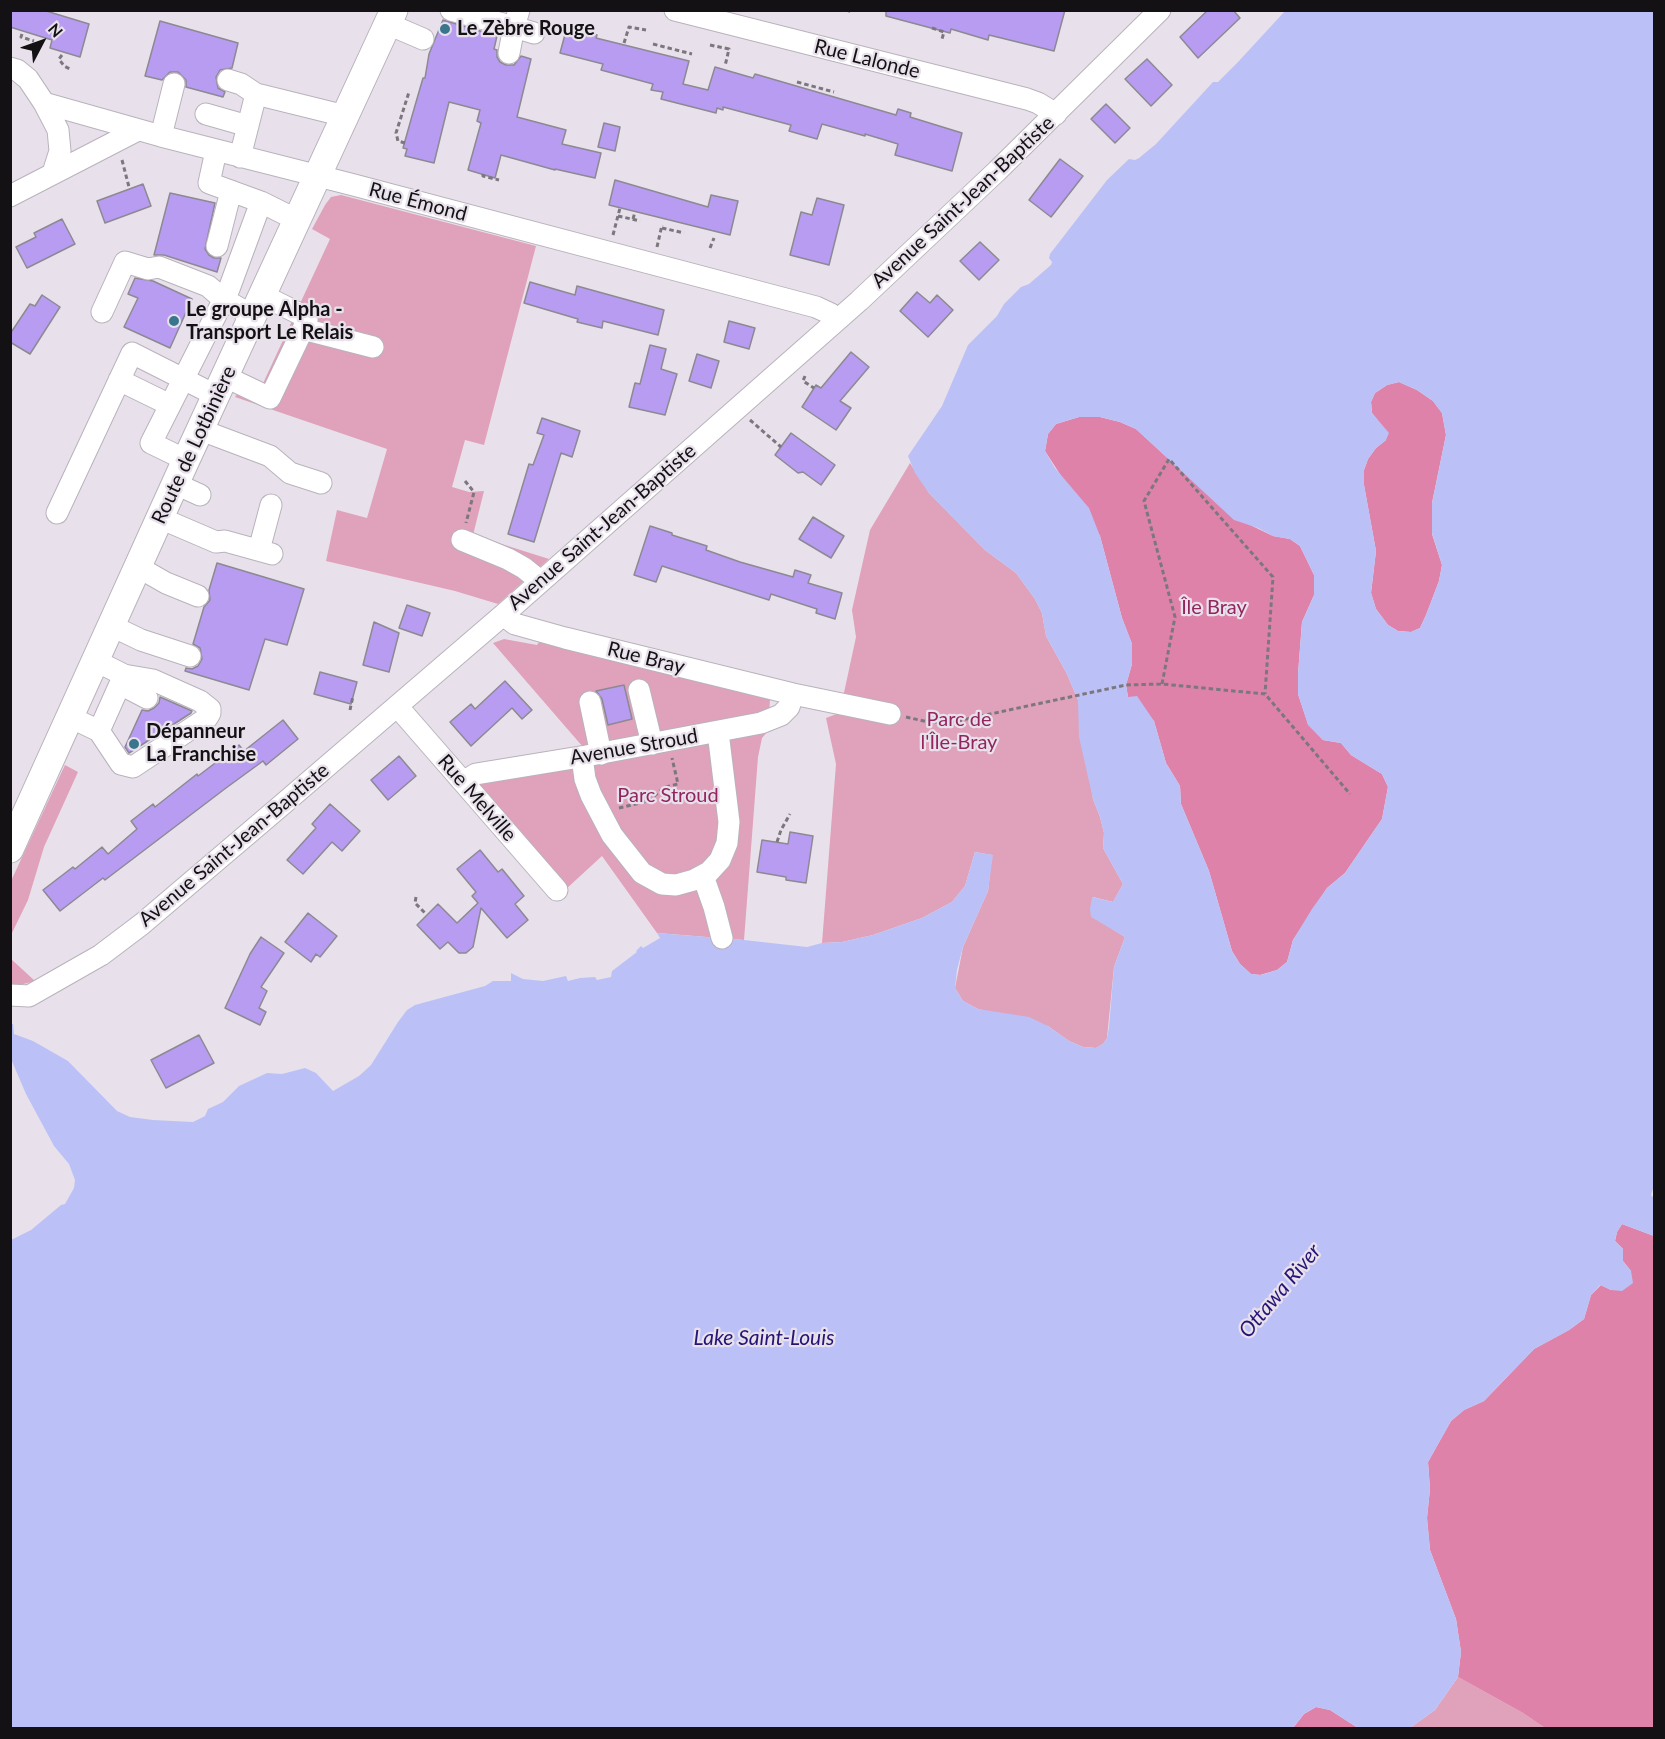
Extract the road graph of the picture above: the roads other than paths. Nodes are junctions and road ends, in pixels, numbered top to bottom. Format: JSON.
{"nodes":[{"id":1,"x":451,"y":10,"type":"edge"},
{"id":2,"x":675,"y":10,"type":"edge"},
{"id":3,"x":1160,"y":10,"type":"edge"},
{"id":4,"x":391,"y":17,"type":"edge"},
{"id":5,"x":477,"y":19,"type":"edge"},
{"id":6,"x":522,"y":23,"type":"edge"},
{"id":7,"x":423,"y":39,"type":"dead end"},
{"id":8,"x":509,"y":53,"type":"dead end"},
{"id":9,"x":10,"y":68,"type":"edge"},
{"id":10,"x":228,"y":80,"type":"dead end"},
{"id":11,"x":174,"y":84,"type":"dead end"},
{"id":12,"x":256,"y":94,"type":"junction"},
{"id":13,"x":44,"y":103,"type":"junction"},
{"id":14,"x":206,"y":114,"type":"dead end"},
{"id":15,"x":1056,"y":114,"type":"junction"},
{"id":16,"x":345,"y":116,"type":"junction"},
{"id":17,"x":248,"y":126,"type":"junction"},
{"id":18,"x":138,"y":130,"type":"junction"},
{"id":19,"x":161,"y":136,"type":"junction"},
{"id":20,"x":216,"y":151,"type":"junction"},
{"id":21,"x":240,"y":157,"type":"junction"},
{"id":22,"x":53,"y":173,"type":"junction"},
{"id":23,"x":318,"y":176,"type":"junction"},
{"id":24,"x":231,"y":191,"type":"junction"},
{"id":25,"x":10,"y":196,"type":"edge"},
{"id":26,"x":261,"y":202,"type":"junction"},
{"id":27,"x":297,"y":220,"type":"junction"},
{"id":28,"x":225,"y":258,"type":"junction"},
{"id":29,"x":224,"y":299,"type":"junction"},
{"id":30,"x":258,"y":305,"type":"junction"},
{"id":31,"x":102,"y":312,"type":"dead end"},
{"id":32,"x":837,"y":320,"type":"junction"},
{"id":33,"x":303,"y":329,"type":"junction"},
{"id":34,"x":373,"y":347,"type":"dead end"},
{"id":35,"x":184,"y":378,"type":"junction"},
{"id":36,"x":119,"y":380,"type":"junction"},
{"id":37,"x":221,"y":387,"type":"junction"},
{"id":38,"x":170,"y":405,"type":"junction"},
{"id":39,"x":201,"y":430,"type":"junction"},
{"id":40,"x":187,"y":480,"type":"junction"},
{"id":41,"x":321,"y":483,"type":"dead end"},
{"id":42,"x":271,"y":505,"type":"dead end"},
{"id":43,"x":57,"y":513,"type":"dead end"},
{"id":44,"x":160,"y":518,"type":"junction"},
{"id":45,"x":462,"y":540,"type":"road end"},
{"id":46,"x":138,"y":567,"type":"junction"},
{"id":47,"x":540,"y":581,"type":"junction"},
{"id":48,"x":198,"y":596,"type":"dead end"},
{"id":49,"x":503,"y":615,"type":"junction"},
{"id":50,"x":111,"y":626,"type":"junction"},
{"id":51,"x":190,"y":656,"type":"dead end"},
{"id":52,"x":96,"y":661,"type":"junction"},
{"id":53,"x":122,"y":680,"type":"junction"},
{"id":54,"x":639,"y":690,"type":"dead end"},
{"id":55,"x":793,"y":694,"type":"junction"},
{"id":56,"x":147,"y":698,"type":"dead end"},
{"id":57,"x":590,"y":702,"type":"dead end"},
{"id":58,"x":397,"y":706,"type":"junction"},
{"id":59,"x":890,"y":714,"type":"road end"},
{"id":60,"x":70,"y":717,"type":"junction"},
{"id":61,"x":99,"y":731,"type":"junction"},
{"id":62,"x":718,"y":732,"type":"junction"},
{"id":63,"x":660,"y":743,"type":"junction"},
{"id":64,"x":591,"y":755,"type":"junction"},
{"id":65,"x":463,"y":782,"type":"junction"},
{"id":66,"x":10,"y":849,"type":"edge"},
{"id":67,"x":703,"y":876,"type":"junction"},
{"id":68,"x":557,"y":890,"type":"dead end"},
{"id":69,"x":722,"y":938,"type":"dead end"},
{"id":70,"x":10,"y":995,"type":"edge"}],
"edges":[{"from":1,"to":5,"type":"street"},
{"from":2,"to":15,"type":"street","name":"Rue Lalonde"},
{"from":3,"to":15,"type":"street","name":"Avenue Saint-Jean-Baptiste"},
{"from":4,"to":7,"type":"street"},
{"from":4,"to":16,"type":"main road","name":"Route de Lotbinière"},
{"from":5,"to":6,"type":"street"},
{"from":6,"to":8,"type":"street"},
{"from":9,"to":13,"type":"street"},
{"from":10,"to":12,"type":"street"},
{"from":11,"to":19,"type":"street"},
{"from":12,"to":16,"type":"street"},
{"from":12,"to":17,"type":"street"},
{"from":13,"to":18,"type":"street","name":"Rue Émond"},
{"from":13,"to":22,"type":"street"},
{"from":14,"to":17,"type":"street"},
{"from":15,"to":32,"type":"street","name":"Avenue Saint-Jean-Baptiste"},
{"from":16,"to":23,"type":"main road","name":"Route de Lotbinière"},
{"from":17,"to":21,"type":"street"},
{"from":18,"to":19,"type":"street","name":"Rue Émond"},
{"from":18,"to":22,"type":"street"},
{"from":19,"to":20,"type":"street","name":"Rue Émond"},
{"from":20,"to":21,"type":"street","name":"Rue Émond"},
{"from":20,"to":24,"type":"street"},
{"from":21,"to":23,"type":"street","name":"Rue Émond"},
{"from":22,"to":25,"type":"street"},
{"from":23,"to":27,"type":"main road","name":"Route de Lotbinière"},
{"from":23,"to":32,"type":"street","name":"Rue Émond"},
{"from":24,"to":26,"type":"street"},
{"from":24,"to":28,"type":"street"},
{"from":26,"to":27,"type":"street"},
{"from":26,"to":28,"type":"street"},
{"from":27,"to":30,"type":"main road","name":"Route de Lotbinière"},
{"from":28,"to":29,"type":"street"},
{"from":29,"to":30,"type":"street"},
{"from":29,"to":31,"type":"street"},
{"from":29,"to":35,"type":"street"},
{"from":30,"to":33,"type":"street"},
{"from":30,"to":37,"type":"main road","name":"Route de Lotbinière"},
{"from":32,"to":47,"type":"street","name":"Avenue Saint-Jean-Baptiste"},
{"from":33,"to":34,"type":"street"},
{"from":33,"to":37,"type":"street"},
{"from":35,"to":36,"type":"street"},
{"from":35,"to":37,"type":"street"},
{"from":35,"to":38,"type":"street"},
{"from":36,"to":38,"type":"street"},
{"from":36,"to":43,"type":"street"},
{"from":37,"to":39,"type":"main road","name":"Route de Lotbinière"},
{"from":38,"to":40,"type":"street"},
{"from":39,"to":40,"type":"main road","name":"Route de Lotbinière"},
{"from":39,"to":41,"type":"street"},
{"from":40,"to":44,"type":"main road","name":"Route de Lotbinière"},
{"from":42,"to":44,"type":"street"},
{"from":44,"to":46,"type":"main road","name":"Route de Lotbinière"},
{"from":45,"to":47,"type":"street"},
{"from":46,"to":48,"type":"street"},
{"from":46,"to":50,"type":"main road","name":"Route de Lotbinière"},
{"from":47,"to":49,"type":"street","name":"Avenue Saint-Jean-Baptiste"},
{"from":49,"to":55,"type":"street","name":"Rue Bray"},
{"from":49,"to":58,"type":"street","name":"Avenue Saint-Jean-Baptiste"},
{"from":50,"to":51,"type":"street"},
{"from":50,"to":52,"type":"main road","name":"Route de Lotbinière"},
{"from":52,"to":53,"type":"street"},
{"from":52,"to":60,"type":"main road","name":"Route de Lotbinière"},
{"from":53,"to":56,"type":"street"},
{"from":53,"to":61,"type":"street"},
{"from":53,"to":61,"type":"street"},
{"from":54,"to":63,"type":"street"},
{"from":55,"to":59,"type":"street","name":"Rue Bray"},
{"from":55,"to":62,"type":"street","name":"Avenue Stroud"},
{"from":57,"to":64,"type":"street"},
{"from":58,"to":65,"type":"street","name":"Rue Melville"},
{"from":58,"to":70,"type":"street","name":"Avenue Saint-Jean-Baptiste"},
{"from":60,"to":61,"type":"street"},
{"from":60,"to":66,"type":"main road","name":"Route de Lotbinière"},
{"from":62,"to":63,"type":"street","name":"Avenue Stroud"},
{"from":62,"to":67,"type":"street"},
{"from":63,"to":64,"type":"street","name":"Avenue Stroud"},
{"from":64,"to":65,"type":"street","name":"Avenue Stroud"},
{"from":64,"to":67,"type":"street"},
{"from":65,"to":68,"type":"street","name":"Rue Melville"},
{"from":67,"to":69,"type":"street"}]}
